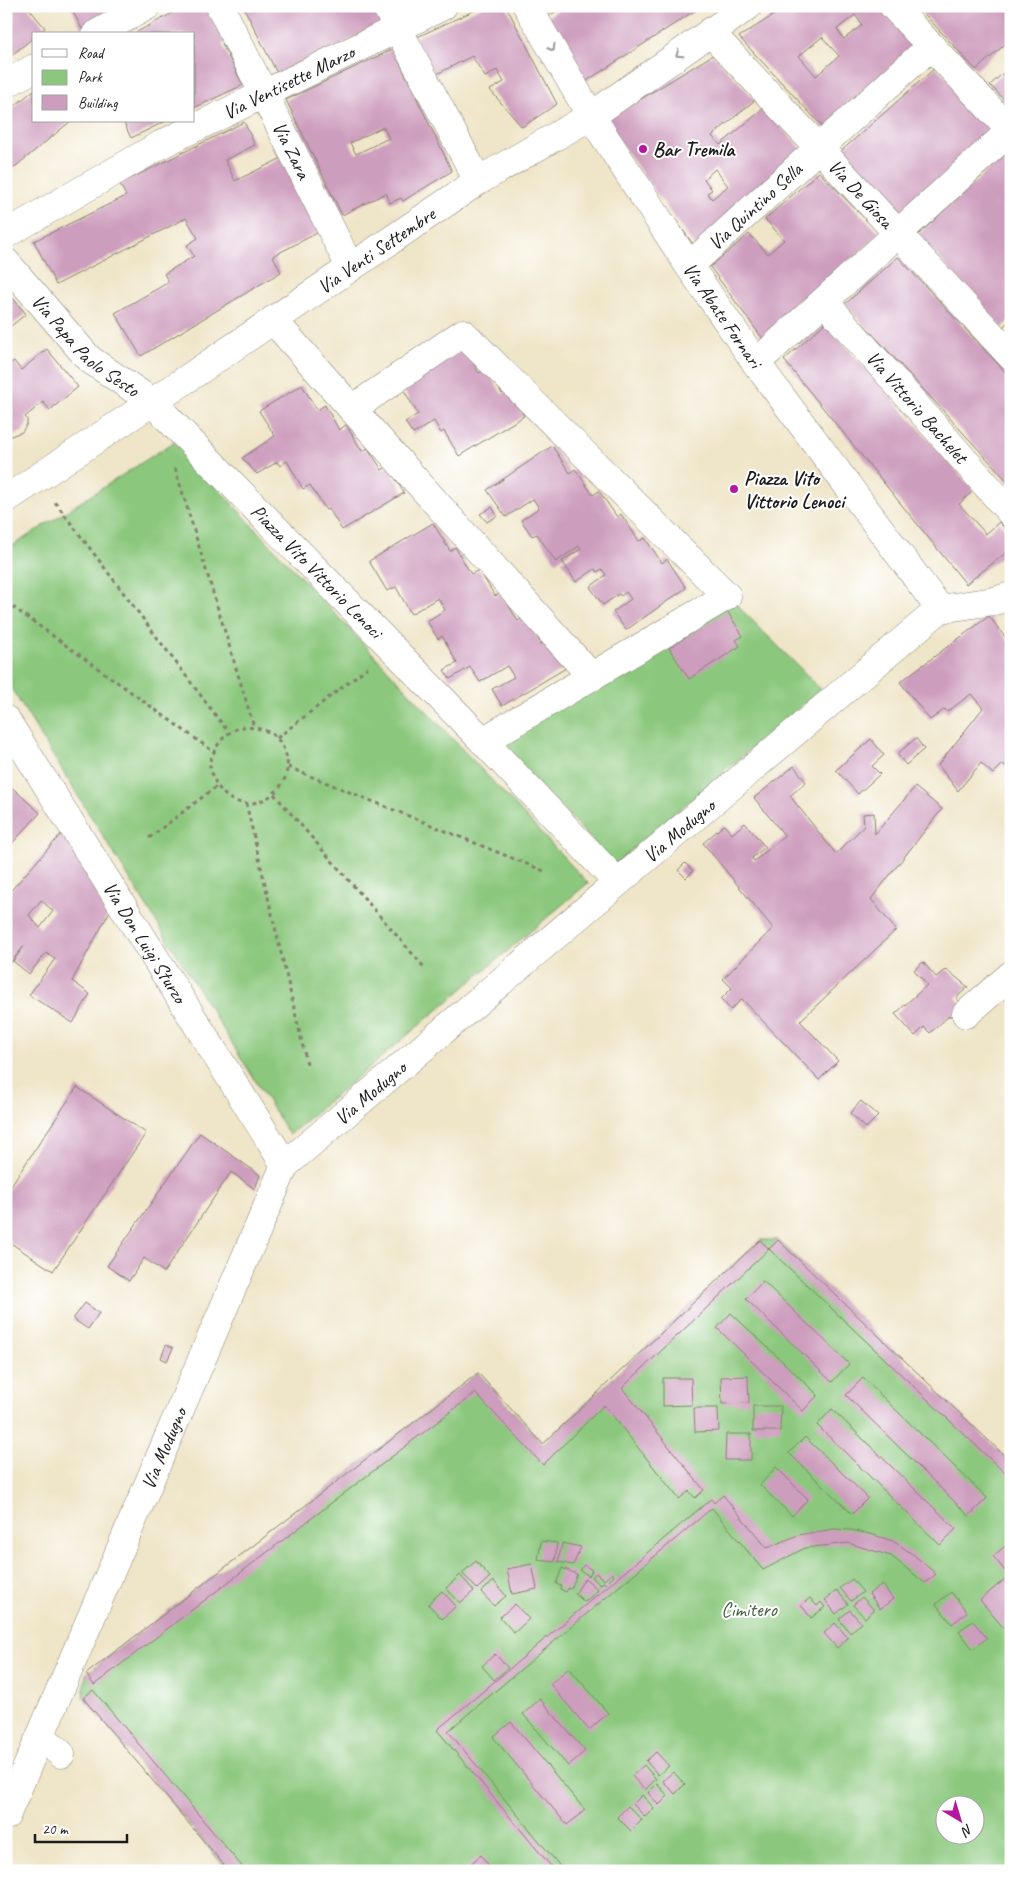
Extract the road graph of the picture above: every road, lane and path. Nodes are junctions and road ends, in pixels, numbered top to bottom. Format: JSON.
{"nodes":[{"id":1,"x":147,"y":6,"type":"edge"},
{"id":2,"x":220,"y":6,"type":"edge"},
{"id":3,"x":443,"y":6,"type":"edge"},
{"id":4,"x":748,"y":6,"type":"edge"},
{"id":5,"x":893,"y":6,"type":"edge"},
{"id":6,"x":535,"y":9,"type":"edge"},
{"id":7,"x":392,"y":18,"type":"edge"},
{"id":8,"x":100,"y":32,"type":"edge"},
{"id":9,"x":710,"y":32,"type":"junction"},
{"id":10,"x":931,"y":46,"type":"junction"},
{"id":11,"x":32,"y":69,"type":"edge"},
{"id":12,"x":6,"y":84,"type":"edge"},
{"id":13,"x":264,"y":94,"type":"junction"},
{"id":14,"x":591,"y":116,"type":"junction"},
{"id":15,"x":1011,"y":130,"type":"edge"},
{"id":16,"x":819,"y":148,"type":"junction"},
{"id":17,"x":478,"y":181,"type":"junction"},
{"id":18,"x":897,"y":233,"type":"junction"},
{"id":19,"x":6,"y":234,"type":"edge"},
{"id":20,"x":6,"y":262,"type":"edge"},
{"id":21,"x":689,"y":266,"type":"junction"},
{"id":22,"x":350,"y":267,"type":"junction"},
{"id":23,"x":824,"y":300,"type":"junction"},
{"id":24,"x":273,"y":320,"type":"junction"},
{"id":25,"x":1011,"y":356,"type":"edge"},
{"id":26,"x":756,"y":363,"type":"junction"},
{"id":27,"x":151,"y":401,"type":"junction"},
{"id":28,"x":352,"y":409,"type":"junction"},
{"id":29,"x":175,"y":464,"type":"dead end"},
{"id":30,"x":37,"y":478,"type":"junction"},
{"id":31,"x":6,"y":498,"type":"edge"},
{"id":32,"x":1011,"y":512,"type":"edge"},
{"id":33,"x":1011,"y":596,"type":"edge"},
{"id":34,"x":6,"y":602,"type":"edge"},
{"id":35,"x":940,"y":609,"type":"junction"},
{"id":36,"x":371,"y":665,"type":"dead end"},
{"id":37,"x":592,"y":677,"type":"junction"},
{"id":38,"x":6,"y":720,"type":"edge"},
{"id":39,"x":254,"y":727,"type":"junction"},
{"id":40,"x":229,"y":732,"type":"junction"},
{"id":41,"x":277,"y":738,"type":"junction"},
{"id":42,"x":483,"y":741,"type":"junction"},
{"id":43,"x":214,"y":752,"type":"junction"},
{"id":44,"x":288,"y":767,"type":"junction"},
{"id":45,"x":218,"y":786,"type":"junction"},
{"id":46,"x":274,"y":794,"type":"junction"},
{"id":47,"x":246,"y":803,"type":"junction"},
{"id":48,"x":149,"y":838,"type":"dead end"},
{"id":49,"x":544,"y":871,"type":"dead end"},
{"id":50,"x":617,"y":882,"type":"junction"},
{"id":51,"x":424,"y":967,"type":"dead end"},
{"id":52,"x":1011,"y":975,"type":"edge"},
{"id":53,"x":966,"y":1014,"type":"dead end"},
{"id":54,"x":308,"y":1068,"type":"dead end"},
{"id":55,"x":285,"y":1165,"type":"junction"},
{"id":56,"x":40,"y":1736,"type":"junction"},
{"id":57,"x":60,"y":1754,"type":"dead end"},
{"id":58,"x":6,"y":1816,"type":"edge"}],
"edges":[{"from":1,"to":8,"type":"street"},
{"from":2,"to":13,"type":"street","name":"Via Zara"},
{"from":3,"to":7,"type":"street","name":"Via Ventisette Marzo"},
{"from":4,"to":9,"type":"street","name":"Via Venti Settembre"},
{"from":5,"to":10,"type":"street"},
{"from":6,"to":14,"type":"street","name":"Via Abate Fornari","one_way":true},
{"from":7,"to":13,"type":"street","name":"Via Ventisette Marzo"},
{"from":7,"to":17,"type":"street"},
{"from":9,"to":14,"type":"street","name":"Via Venti Settembre","one_way":true},
{"from":9,"to":16,"type":"street","name":"Via De Giosa"},
{"from":10,"to":15,"type":"street"},
{"from":10,"to":16,"type":"street","name":"Via Quintino Sella"},
{"from":11,"to":12,"type":"street"},
{"from":13,"to":19,"type":"street","name":"Via Ventisette Marzo"},
{"from":13,"to":22,"type":"street","name":"Via Zara"},
{"from":14,"to":17,"type":"street","name":"Via Venti Settembre"},
{"from":14,"to":21,"type":"street","name":"Via Abate Fornari"},
{"from":15,"to":18,"type":"street"},
{"from":16,"to":18,"type":"street","name":"Via De Giosa"},
{"from":16,"to":21,"type":"street","name":"Via Quintino Sella"},
{"from":17,"to":22,"type":"street","name":"Via Venti Settembre"},
{"from":18,"to":23,"type":"street"},
{"from":18,"to":25,"type":"street","name":"Via De Giosa"},
{"from":20,"to":27,"type":"street","name":"Via Papa Paolo Sesto"},
{"from":21,"to":26,"type":"street","name":"Via Abate Fornari"},
{"from":22,"to":24,"type":"street","name":"Via Venti Settembre"},
{"from":23,"to":26,"type":"street"},
{"from":23,"to":32,"type":"street","name":"Via Vittorio Bachelet"},
{"from":24,"to":27,"type":"street","name":"Via Venti Settembre"},
{"from":24,"to":28,"type":"street"},
{"from":26,"to":35,"type":"street","name":"Via Abate Fornari"},
{"from":27,"to":30,"type":"street","name":"Via Venti Settembre"},
{"from":27,"to":42,"type":"street","name":"Piazza Vito Vittorio Lenoci"},
{"from":28,"to":37,"type":"street"},
{"from":28,"to":37,"type":"street"},
{"from":29,"to":39,"type":"path"},
{"from":30,"to":31,"type":"street","name":"Via Venti Settembre"},
{"from":30,"to":40,"type":"path"},
{"from":33,"to":35,"type":"street"},
{"from":34,"to":43,"type":"path"},
{"from":35,"to":50,"type":"street","name":"Via Modugno"},
{"from":36,"to":41,"type":"path"},
{"from":37,"to":42,"type":"street"},
{"from":38,"to":55,"type":"street","name":"Via Don Luigi Sturzo"},
{"from":39,"to":40,"type":"path"},
{"from":39,"to":41,"type":"path"},
{"from":40,"to":43,"type":"path"},
{"from":41,"to":44,"type":"path"},
{"from":42,"to":50,"type":"street","name":"Piazza Vito Vittorio Lenoci"},
{"from":43,"to":45,"type":"path"},
{"from":44,"to":46,"type":"path"},
{"from":44,"to":49,"type":"path"},
{"from":45,"to":47,"type":"path"},
{"from":45,"to":48,"type":"path"},
{"from":46,"to":47,"type":"path"},
{"from":46,"to":51,"type":"path"},
{"from":47,"to":54,"type":"path"},
{"from":50,"to":55,"type":"street","name":"Via Modugno"},
{"from":52,"to":53,"type":"street"},
{"from":55,"to":56,"type":"street","name":"Via Modugno"},
{"from":56,"to":57,"type":"street"},
{"from":56,"to":58,"type":"street","name":"Via Modugno"}]}
